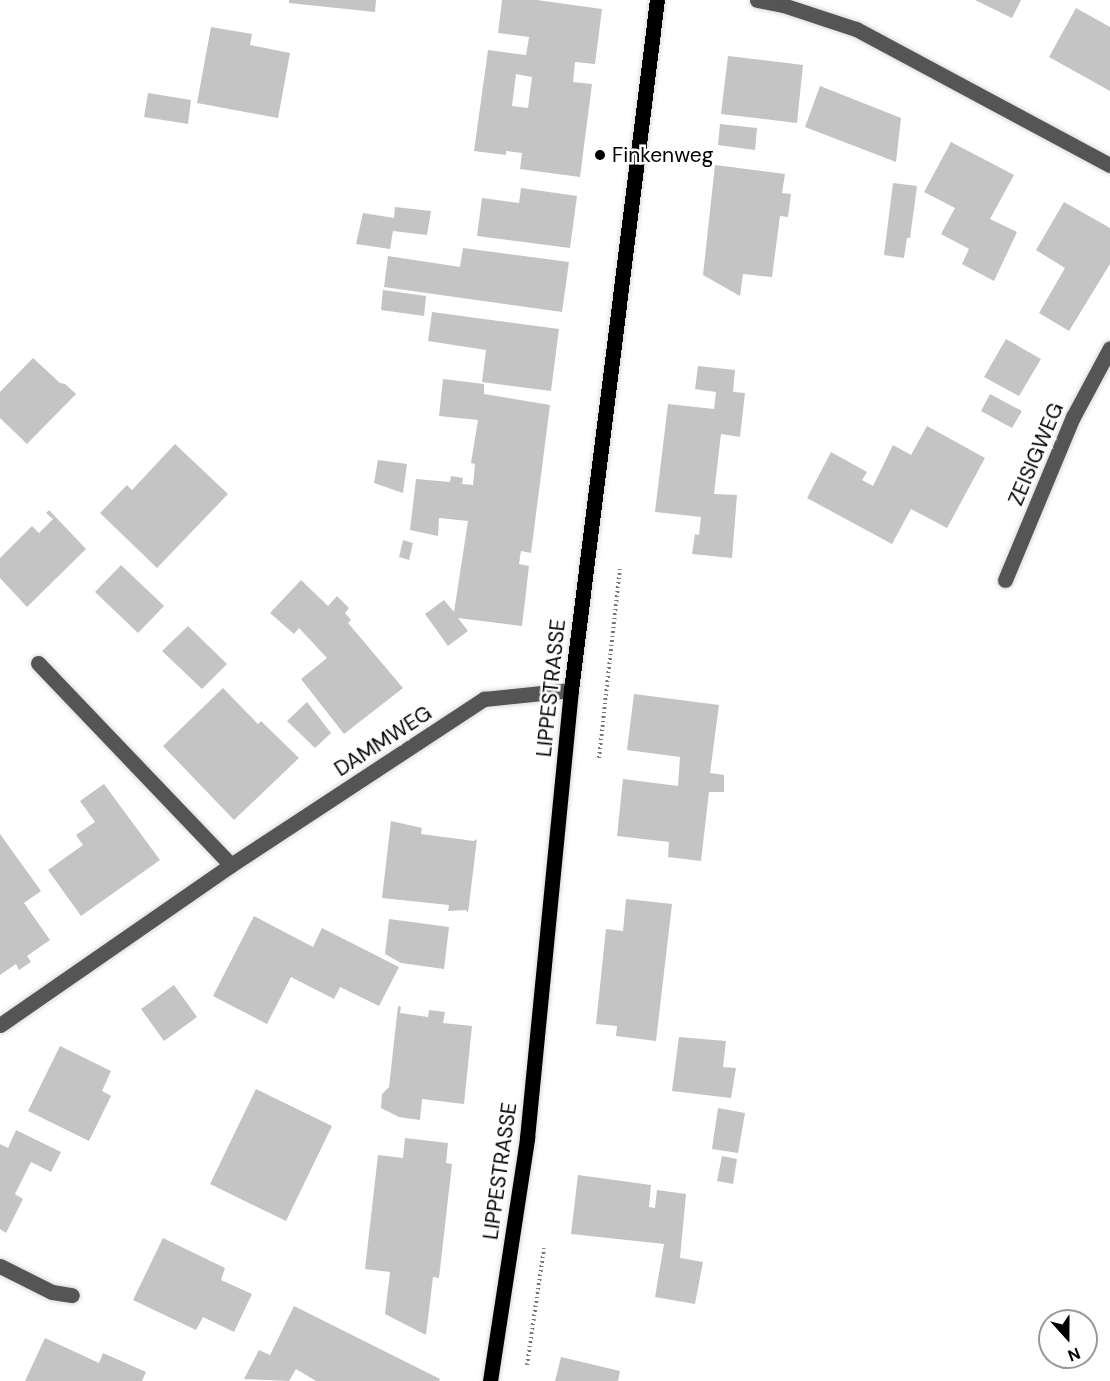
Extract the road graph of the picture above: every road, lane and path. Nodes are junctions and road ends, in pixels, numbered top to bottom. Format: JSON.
{"nodes":[{"id":1,"x":657,"y":0,"type":"edge"},
{"id":2,"x":757,"y":0,"type":"edge"},
{"id":3,"x":1110,"y":165,"type":"edge"},
{"id":4,"x":1110,"y":348,"type":"edge"},
{"id":5,"x":621,"y":567,"type":"dead end"},
{"id":6,"x":1005,"y":580,"type":"dead end"},
{"id":7,"x":38,"y":663,"type":"dead end"},
{"id":8,"x":571,"y":690,"type":"junction"},
{"id":9,"x":598,"y":766,"type":"dead end"},
{"id":10,"x":231,"y":866,"type":"junction"},
{"id":11,"x":0,"y":1025,"type":"edge"},
{"id":12,"x":546,"y":1236,"type":"dead end"},
{"id":13,"x":0,"y":1266,"type":"edge"},
{"id":14,"x":72,"y":1295,"type":"dead end"},
{"id":15,"x":526,"y":1370,"type":"dead end"},
{"id":16,"x":490,"y":1381,"type":"edge"}],
"edges":[{"from":1,"to":8,"type":"main road","name":"LIPPESTRASSE"},
{"from":2,"to":3,"type":"street"},
{"from":4,"to":6,"type":"street","name":"ZEISIGWEG"},
{"from":5,"to":9,"type":"path"},
{"from":7,"to":10,"type":"street"},
{"from":8,"to":10,"type":"street","name":"DAMMWEG"},
{"from":8,"to":16,"type":"main road","name":"LIPPESTRASSE"},
{"from":10,"to":11,"type":"street","name":"DAMMWEG"},
{"from":12,"to":15,"type":"path"},
{"from":13,"to":14,"type":"street"}]}
